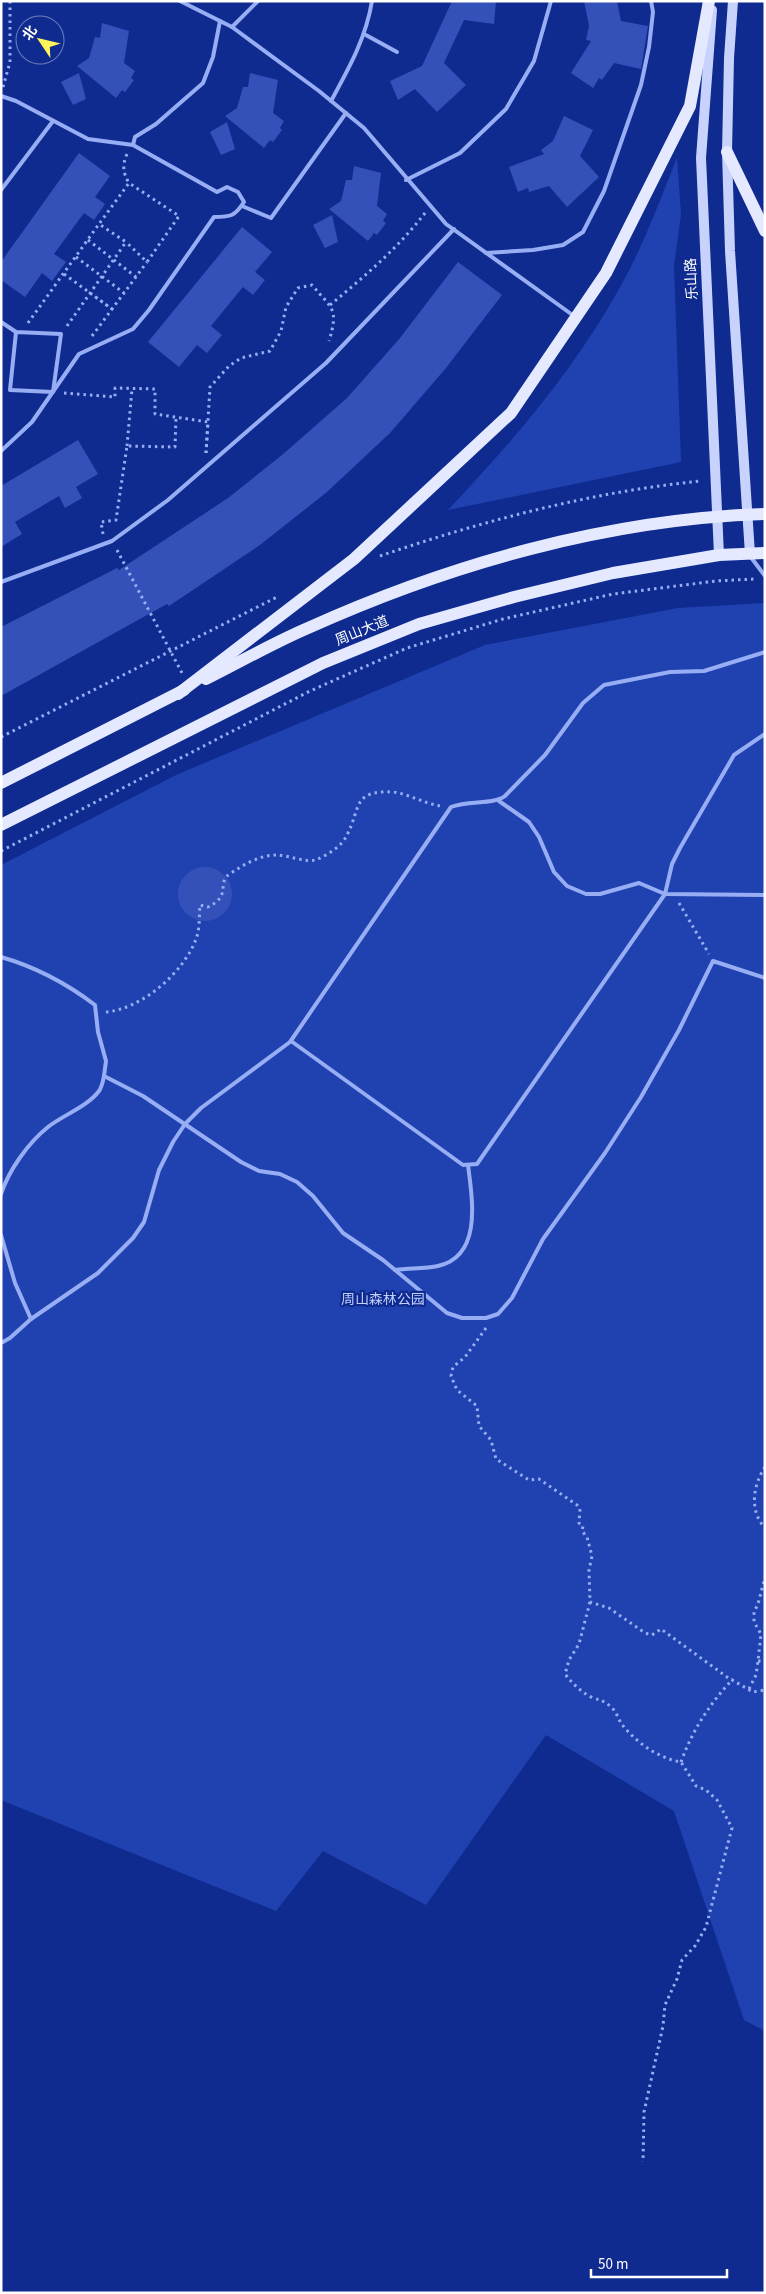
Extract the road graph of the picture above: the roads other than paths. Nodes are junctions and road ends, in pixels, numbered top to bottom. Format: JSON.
{"nodes":[{"id":1,"x":180,"y":1,"type":"edge"},
{"id":2,"x":258,"y":1,"type":"edge"},
{"id":3,"x":372,"y":1,"type":"edge"},
{"id":4,"x":550,"y":1,"type":"edge"},
{"id":5,"x":651,"y":1,"type":"edge"},
{"id":6,"x":711,"y":1,"type":"edge"},
{"id":7,"x":734,"y":1,"type":"edge"},
{"id":8,"x":220,"y":21,"type":"junction"},
{"id":9,"x":232,"y":27,"type":"junction"},
{"id":10,"x":364,"y":34,"type":"junction"},
{"id":11,"x":397,"y":52,"type":"dead end"},
{"id":12,"x":1,"y":94,"type":"edge"},
{"id":13,"x":331,"y":101,"type":"junction"},
{"id":14,"x":346,"y":113,"type":"junction"},
{"id":15,"x":52,"y":121,"type":"junction"},
{"id":16,"x":133,"y":145,"type":"junction"},
{"id":17,"x":727,"y":152,"type":"junction"},
{"id":18,"x":406,"y":180,"type":"junction"},
{"id":19,"x":1,"y":190,"type":"edge"},
{"id":20,"x":242,"y":206,"type":"junction"},
{"id":21,"x":454,"y":230,"type":"junction"},
{"id":22,"x":765,"y":231,"type":"edge"},
{"id":23,"x":486,"y":253,"type":"junction"},
{"id":24,"x":576,"y":318,"type":"junction"},
{"id":25,"x":1,"y":322,"type":"edge"},
{"id":26,"x":16,"y":332,"type":"junction"},
{"id":27,"x":53,"y":392,"type":"junction"},
{"id":28,"x":1,"y":451,"type":"edge"},
{"id":29,"x":765,"y":514,"type":"edge"},
{"id":30,"x":746,"y":515,"type":"junction"},
{"id":31,"x":717,"y":517,"type":"junction"},
{"id":32,"x":765,"y":553,"type":"edge"},
{"id":33,"x":750,"y":554,"type":"junction"},
{"id":34,"x":719,"y":555,"type":"junction"},
{"id":35,"x":765,"y":577,"type":"edge"},
{"id":36,"x":1,"y":582,"type":"edge"},
{"id":37,"x":765,"y":652,"type":"edge"},
{"id":38,"x":178,"y":694,"type":"junction"},
{"id":39,"x":764,"y":735,"type":"edge"},
{"id":40,"x":1,"y":783,"type":"edge"},
{"id":41,"x":499,"y":801,"type":"junction"},
{"id":42,"x":1,"y":825,"type":"edge"},
{"id":43,"x":665,"y":894,"type":"junction"},
{"id":44,"x":765,"y":895,"type":"edge"},
{"id":45,"x":1,"y":957,"type":"edge"},
{"id":46,"x":765,"y":978,"type":"edge"},
{"id":47,"x":291,"y":1041,"type":"junction"},
{"id":48,"x":104,"y":1076,"type":"junction"},
{"id":49,"x":185,"y":1124,"type":"junction"},
{"id":50,"x":468,"y":1165,"type":"junction"},
{"id":51,"x":1,"y":1194,"type":"edge"},
{"id":52,"x":1,"y":1235,"type":"edge"},
{"id":53,"x":395,"y":1270,"type":"junction"},
{"id":54,"x":31,"y":1319,"type":"junction"},
{"id":55,"x":1,"y":1343,"type":"edge"}],
"edges":[{"from":1,"to":8,"type":"lane"},
{"from":2,"to":9,"type":"lane"},
{"from":3,"to":10,"type":"lane"},
{"from":4,"to":18,"type":"lane"},
{"from":5,"to":23,"type":"lane"},
{"from":6,"to":24,"type":"main road"},
{"from":6,"to":31,"type":"main road","name":"乐山路"},
{"from":7,"to":17,"type":"main road"},
{"from":8,"to":9,"type":"lane"},
{"from":8,"to":16,"type":"lane"},
{"from":9,"to":13,"type":"lane"},
{"from":10,"to":11,"type":"lane"},
{"from":10,"to":13,"type":"lane"},
{"from":12,"to":15,"type":"lane"},
{"from":13,"to":14,"type":"lane"},
{"from":14,"to":18,"type":"lane"},
{"from":14,"to":20,"type":"lane"},
{"from":15,"to":16,"type":"lane"},
{"from":15,"to":19,"type":"lane"},
{"from":16,"to":20,"type":"lane"},
{"from":17,"to":22,"type":"main road"},
{"from":17,"to":30,"type":"main road"},
{"from":18,"to":21,"type":"lane"},
{"from":20,"to":27,"type":"lane"},
{"from":21,"to":23,"type":"lane"},
{"from":21,"to":36,"type":"lane"},
{"from":23,"to":24,"type":"lane"},
{"from":24,"to":38,"type":"main road"},
{"from":25,"to":26,"type":"lane"},
{"from":26,"to":27,"type":"lane"},
{"from":26,"to":27,"type":"lane"},
{"from":27,"to":28,"type":"lane"},
{"from":29,"to":30,"type":"main road","name":"周山大道"},
{"from":30,"to":31,"type":"main road","name":"周山大道"},
{"from":30,"to":33,"type":"main road"},
{"from":31,"to":34,"type":"main road","name":"乐山路"},
{"from":31,"to":38,"type":"main road","name":"周山大道"},
{"from":32,"to":33,"type":"main road","name":"周山大道"},
{"from":33,"to":34,"type":"main road","name":"周山大道"},
{"from":33,"to":35,"type":"lane"},
{"from":34,"to":42,"type":"main road","name":"周山大道"},
{"from":37,"to":41,"type":"lane"},
{"from":38,"to":40,"type":"main road","name":"周山大道"},
{"from":39,"to":43,"type":"lane"},
{"from":41,"to":43,"type":"lane"},
{"from":41,"to":47,"type":"lane"},
{"from":43,"to":44,"type":"lane"},
{"from":43,"to":50,"type":"lane"},
{"from":45,"to":48,"type":"lane"},
{"from":46,"to":53,"type":"lane"},
{"from":47,"to":49,"type":"lane"},
{"from":47,"to":50,"type":"lane"},
{"from":48,"to":49,"type":"lane"},
{"from":48,"to":51,"type":"lane"},
{"from":49,"to":53,"type":"lane"},
{"from":49,"to":54,"type":"lane"},
{"from":50,"to":53,"type":"lane"},
{"from":52,"to":54,"type":"lane"},
{"from":54,"to":55,"type":"lane"}]}
